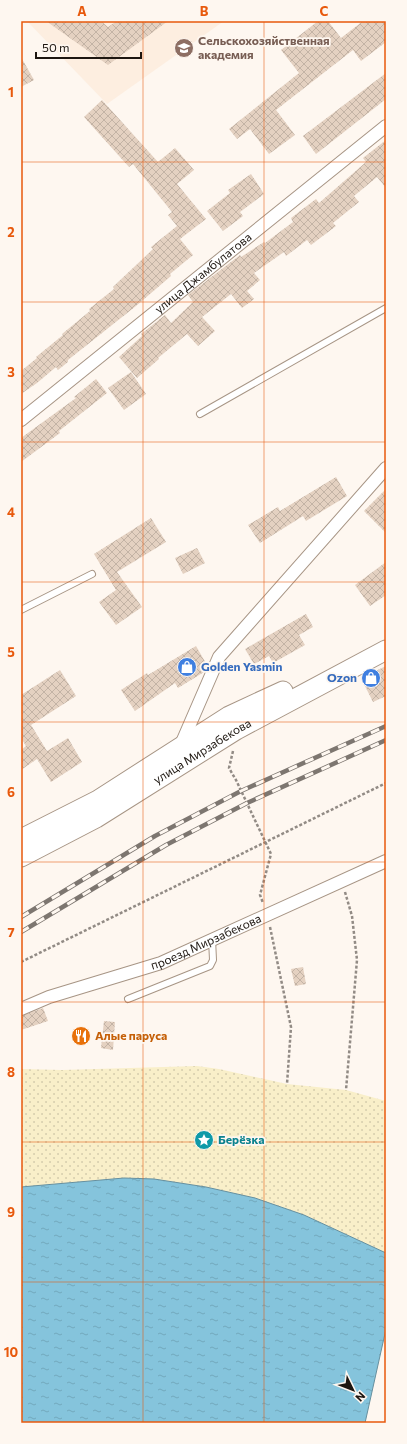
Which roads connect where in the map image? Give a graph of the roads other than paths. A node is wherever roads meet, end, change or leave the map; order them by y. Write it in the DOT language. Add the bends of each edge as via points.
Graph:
graph roads {
  1 [pos="386,126"];
  2 [pos="386,308"];
  3 [pos="200,414"];
  4 [pos="21,420"];
  5 [pos="386,468"];
  6 [pos="92,574"];
  7 [pos="21,610"];
  8 [pos="386,644"];
  9 [pos="386,650"];
  10 [pos="182,756"];
  11 [pos="21,839"];
  12 [pos="21,857"];
  13 [pos="386,861"];
  14 [pos="212,940"];
  15 [pos="128,999"];
  16 [pos="21,1009"];
  1 -- 4 [label="street, улица Джамбулатова"];
  2 -- 3 [label="lane"];
  5 -- 10 [label="street" via="219,656"];
  6 -- 7 [label="lane"];
  8 -- 10 [label="main road, улица Мирзабекова" via="229,716"];
  9 -- 10 [label="main road, улица Мирзабекова"];
  10 -- 11 [label="main road, улица Мирзабекова"];
  10 -- 12 [label="main road, улица Мирзабекова" via="96,818"];
  13 -- 14 [label="street, проезд Мирзабекова"];
  14 -- 15 [label="lane" via="214,960 210,966"];
  14 -- 16 [label="street, проезд Мирзабекова" via="161,963 49,997"];
}
